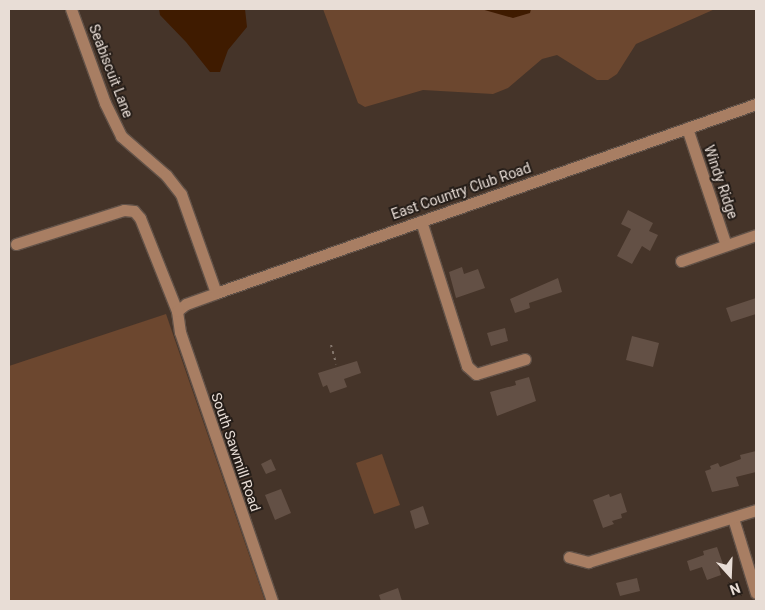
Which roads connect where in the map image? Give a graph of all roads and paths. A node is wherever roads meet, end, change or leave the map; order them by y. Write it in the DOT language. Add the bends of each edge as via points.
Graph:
graph roads {
  1 [pos="72,9"];
  2 [pos="756,104"];
  3 [pos="687,128"];
  4 [pos="421,221"];
  5 [pos="756,235"];
  6 [pos="16,244"];
  7 [pos="726,245"];
  8 [pos="681,261"];
  9 [pos="216,293"];
  10 [pos="177,311"];
  11 [pos="330,345"];
  12 [pos="525,359"];
  13 [pos="336,364"];
  14 [pos="756,510"];
  15 [pos="734,518"];
  16 [pos="569,557"];
  17 [pos="756,593"];
  18 [pos="272,601"];
  1 -- 9 [label="street, Seabiscuit Lane" via="105,103 121,136 166,175 181,194"];
  2 -- 3 [label="street, East Country Club Road"];
  3 -- 4 [label="street, East Country Club Road"];
  3 -- 7 [label="street, Windy Ridge"];
  4 -- 9 [label="street, East Country Club Road"];
  4 -- 12 [label="street" via="468,366 476,374"];
  5 -- 7 [label="street"];
  6 -- 10 [label="street, South Sawmill Road" via="124,210 134,211 146,231"];
  7 -- 8 [label="street"];
  9 -- 10 [label="street, East Country Club Road" via="186,304"];
  10 -- 18 [label="street, South Sawmill Road" via="180,332"];
  11 -- 13 [label="path"];
  14 -- 15 [label="street"];
  15 -- 16 [label="street" via="588,562"];
  15 -- 17 [label="street"];
}
